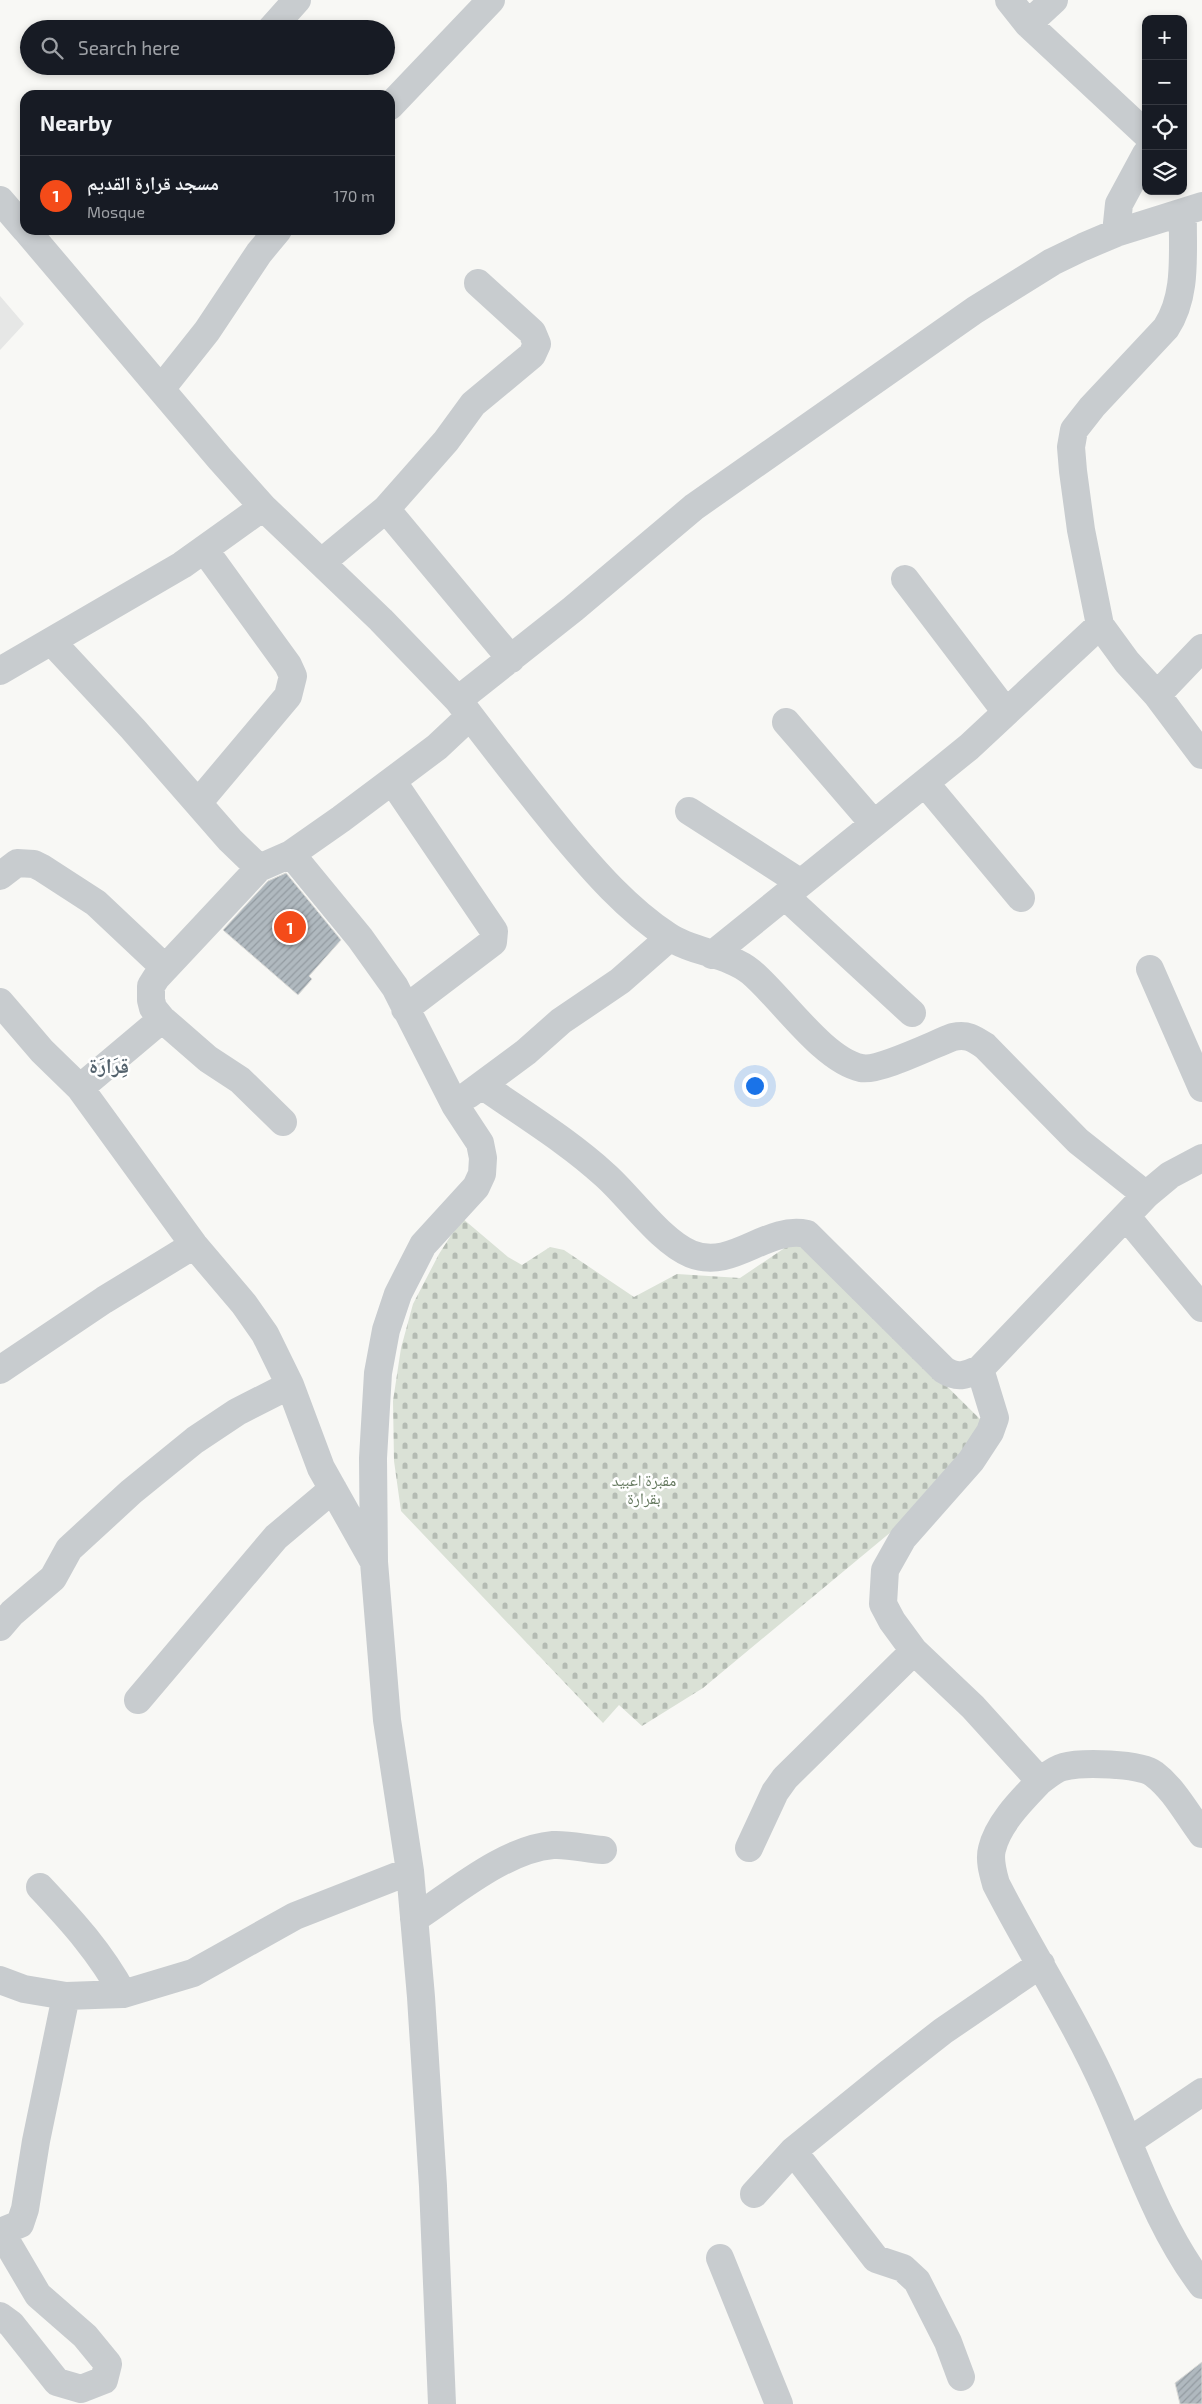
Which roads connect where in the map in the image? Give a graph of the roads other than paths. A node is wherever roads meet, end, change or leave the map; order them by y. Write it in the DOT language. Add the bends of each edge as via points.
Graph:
graph roads {
  1 [pos="297,0"];
  2 [pos="491,0"];
  3 [pos="1008,0"];
  4 [pos="1054,0"];
  5 [pos="279,20"];
  6 [pos="1028,24"];
  7 [pos="395,101"];
  8 [pos="1142,130"];
  9 [pos="1142,161"];
  10 [pos="0,200"];
  11 [pos="1192,210"];
  12 [pos="20,222"];
  13 [pos="1116,233"];
  14 [pos="31,235"];
  15 [pos="274,235"];
  16 [pos="478,283"];
  17 [pos="161,389"];
  18 [pos="263,507"];
  19 [pos="386,509"];
  20 [pos="204,550"];
  21 [pos="322,562"];
  22 [pos="905,579"];
  23 [pos="1100,624"];
  24 [pos="52,642"];
  25 [pos="1202,648"];
  26 [pos="510,658"];
  27 [pos="0,671"];
  28 [pos="1157,695"];
  29 [pos="464,708"];
  30 [pos="1006,712"];
  31 [pos="786,722"];
  32 [pos="1202,755"];
  33 [pos="393,782"];
  34 [pos="925,783"];
  35 [pos="198,803"];
  36 [pos="689,811"];
  37 [pos="874,824"];
  38 [pos="291,854"];
  39 [pos="258,868"];
  40 [pos="0,876"];
  41 [pos="793,889"];
  42 [pos="1021,898"];
  43 [pos="670,938"];
  44 [pos="712,955"];
  45 [pos="165,968"];
  46 [pos="1150,969"];
  47 [pos="0,1002"];
  48 [pos="405,1009"];
  49 [pos="912,1013"];
  50 [pos="162,1019"];
  51 [pos="482,1085"];
  52 [pos="80,1088"];
  53 [pos="1202,1088"];
  54 [pos="455,1105"];
  55 [pos="283,1122"];
  56 [pos="1202,1158"];
  57 [pos="1146,1195"];
  58 [pos="1126,1216"];
  59 [pos="194,1245"];
  60 [pos="1202,1308"];
  61 [pos="980,1369"];
  62 [pos="0,1370"];
  63 [pos="290,1385"];
  64 [pos="333,1489"];
  65 [pos="374,1562"];
  66 [pos="0,1627"];
  67 [pos="914,1651"];
  68 [pos="138,1700"];
  69 [pos="1040,1781"];
  70 [pos="1202,1834"];
  71 [pos="749,1848"];
  72 [pos="603,1850"];
  73 [pos="410,1871"];
  74 [pos="40,1887"];
  75 [pos="414,1919"];
  76 [pos="1040,1964"];
  77 [pos="0,1980"];
  78 [pos="124,1994"];
  79 [pos="66,1996"];
  80 [pos="1202,2092"];
  81 [pos="1128,2142"];
  82 [pos="793,2151"];
  83 [pos="754,2194"];
  84 [pos="0,2232"];
  85 [pos="720,2258"];
  86 [pos="1202,2285"];
  87 [pos="0,2316"];
  88 [pos="961,2377"];
  89 [pos="442,2404"];
  90 [pos="779,2404"];
  1 -- 5 [label="street"];
  2 -- 7 [label="street"];
  3 -- 6 [label="street"];
  4 -- 6 [label="street"];
  6 -- 8 [label="street"];
  9 -- 13 [label="street" via="1119,204"];
  10 -- 12 [label="street"];
  11 -- 13 [label="street"];
  11 -- 23 [label="street" via="1175,315 1074,430 1071,447 1078,510"];
  13 -- 26 [label="street" via="1052,262 1015,284 855,393 694,507"];
  14 -- 17 [label="street"];
  15 -- 17 [label="street" via="207,331"];
  16 -- 19 [label="street" via="532,332 537,338 536,350 473,404 433,457"];
  17 -- 18 [label="street"];
  18 -- 20 [label="street"];
  18 -- 21 [label="street"];
  19 -- 21 [label="street"];
  19 -- 26 [label="street"];
  20 -- 24 [label="street"];
  20 -- 35 [label="street" via="288,664 293,676 283,703"];
  21 -- 29 [label="street"];
  22 -- 30 [label="street"];
  23 -- 28 [label="street"];
  23 -- 30 [label="street"];
  24 -- 27 [label="street"];
  24 -- 35 [label="street"];
  25 -- 28 [label="street"];
  26 -- 29 [label="street"];
  28 -- 32 [label="street"];
  29 -- 33 [label="street" via="437,748"];
  29 -- 43 [label="street" via="510,770 598,874 634,910"];
  30 -- 34 [label="street"];
  31 -- 37 [label="street"];
  33 -- 38 [label="street"];
  33 -- 48 [label="street" via="494,931 493,942"];
  34 -- 37 [label="street"];
  34 -- 42 [label="street"];
  35 -- 39 [label="street"];
  36 -- 41 [label="street"];
  37 -- 41 [label="street"];
  38 -- 39 [label="street"];
  38 -- 48 [label="street" via="360,938 395,987"];
  39 -- 45 [label="street"];
  40 -- 45 [label="street" via="17,863 42,868 96,903"];
  41 -- 44 [label="street"];
  41 -- 49 [label="street"];
  43 -- 44 [label="street"];
  43 -- 51 [label="street" via="620,981 561,1021"];
  44 -- 57 [label="street" via="744,966 830,1051 861,1068 878,1067 953,1037 972,1036 1078,1141"];
  45 -- 50 [label="street" via="150,992 153,1008"];
  46 -- 53 [label="street"];
  47 -- 52 [label="street" via="42,1051"];
  48 -- 54 [label="street"];
  50 -- 52 [label="street"];
  50 -- 55 [label="street" via="208,1059 240,1080"];
  51 -- 54 [label="street"];
  51 -- 61 [label="street" via="606,1175 672,1242 692,1254 712,1257 733,1254 778,1234 794,1231 808,1234 944,1370 961,1377"];
  52 -- 59 [label="street"];
  54 -- 65 [label="street" via="480,1143 482,1174 476,1187 422,1245 398,1294 386,1330 375,1416"];
  56 -- 57 [label="street" via="1170,1175"];
  57 -- 58 [label="street"];
  58 -- 60 [label="street"];
  58 -- 61 [label="street"];
  59 -- 62 [label="street" via="104,1300"];
  59 -- 63 [label="street" via="266,1334"];
  61 -- 67 [label="street" via="995,1418 990,1432 971,1461 903,1538 885,1570 883,1604"];
  63 -- 64 [label="street" via="321,1468"];
  63 -- 66 [label="street" via="237,1412 195,1440 131,1492 69,1549 53,1578 12,1612"];
  64 -- 65 [label="street"];
  64 -- 68 [label="street" via="276,1537"];
  65 -- 73 [label="street" via="387,1720"];
  67 -- 69 [label="street" via="972,1707"];
  67 -- 71 [label="street" via="785,1778"];
  69 -- 70 [label="street" via="1061,1767 1073,1765 1144,1768 1170,1791"];
  69 -- 76 [label="street" via="997,1835 992,1850 996,1884"];
  72 -- 75 [label="street" via="555,1844 533,1848 506,1860"];
  73 -- 75 [label="street"];
  73 -- 78 [label="street" via="295,1916 193,1973"];
  74 -- 78 [label="street" via="86,1936 108,1965"];
  75 -- 89 [label="street" via="433,2186"];
  76 -- 81 [label="street" via="1107,2091"];
  76 -- 82 [label="street" via="943,2030"];
  77 -- 79 [label="street" via="24,1989"];
  78 -- 79 [label="street"];
  79 -- 84 [label="street" via="25,2209 20,2224"];
  80 -- 81 [label="street"];
  81 -- 86 [label="street" via="1174,2243"];
  82 -- 83 [label="street"];
  82 -- 88 [label="street" via="876,2259 903,2268 917,2281 948,2342"];
  84 -- 87 [label="street" via="38,2295 85,2336 108,2364 104,2380 81,2389 56,2382 11,2324"];
  85 -- 90 [label="street"];
}
